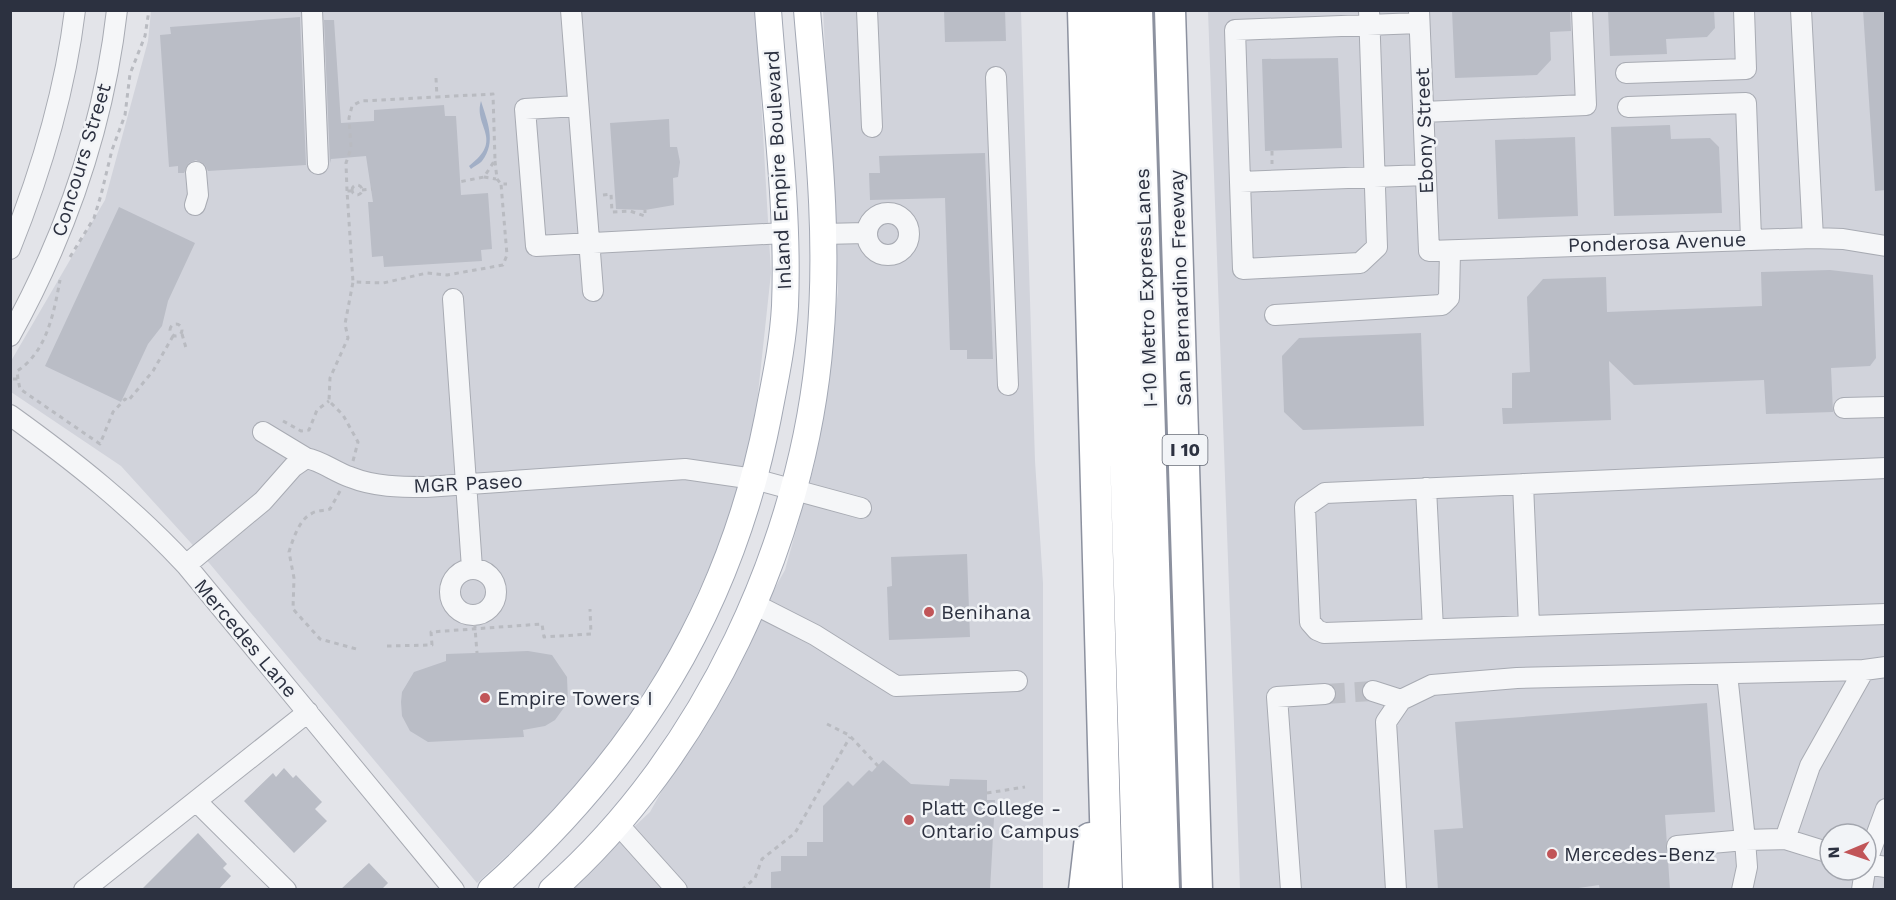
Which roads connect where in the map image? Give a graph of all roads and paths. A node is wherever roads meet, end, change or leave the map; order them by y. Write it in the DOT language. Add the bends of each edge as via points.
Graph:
graph roads {
  1 [pos="75,10"];
  2 [pos="117,10"];
  3 [pos="312,10"];
  4 [pos="571,10"];
  5 [pos="768,10"];
  6 [pos="807,10"];
  7 [pos="867,10"];
  8 [pos="1083,10"];
  9 [pos="1112,10"];
  10 [pos="1137,10"];
  11 [pos="1170,10"];
  12 [pos="1582,10"];
  13 [pos="1744,10"];
  14 [pos="1801,10"];
  15 [pos="1419,17"];
  16 [pos="1369,18"];
  17 [pos="1234,20"];
  18 [pos="1626,73"];
  19 [pos="436,78"];
  20 [pos="996,78"];
  21 [pos="437,97"];
  22 [pos="578,106"];
  23 [pos="1628,107"];
  24 [pos="1423,112"];
  25 [pos="872,127"];
  26 [pos="1272,151"];
  27 [pos="495,160"];
  28 [pos="318,164"];
  29 [pos="1272,170"];
  30 [pos="196,172"];
  31 [pos="1426,175"];
  32 [pos="484,177"];
  33 [pos="1374,177"];
  34 [pos="497,179"];
  35 [pos="459,182"];
  36 [pos="1240,182"];
  37 [pos="501,184"];
  38 [pos="507,184"];
  39 [pos="372,189"];
  40 [pos="362,190"];
  41 [pos="350,191"];
  42 [pos="596,195"];
  43 [pos="195,204"];
  44 [pos="645,210"];
  45 [pos="784,233"];
  46 [pos="866,233"];
  47 [pos="823,234"];
  48 [pos="1813,238"];
  49 [pos="1751,239"];
  50 [pos="589,242"];
  51 [pos="1886,246"];
  52 [pos="10,249"];
  53 [pos="1429,251"];
  54 [pos="1450,251"];
  55 [pos="353,282"];
  56 [pos="593,291"];
  57 [pos="453,299"];
  58 [pos="1275,315"];
  59 [pos="182,333"];
  60 [pos="10,336"];
  61 [pos="173,336"];
  62 [pos="186,348"];
  63 [pos="13,379"];
  64 [pos="1008,385"];
  65 [pos="329,401"];
  66 [pos="1886,407"];
  67 [pos="1844,408"];
  68 [pos="10,415"];
  69 [pos="284,421"];
  70 [pos="263,432"];
  71 [pos="306,458"];
  72 [pos="351,465"];
  73 [pos="1886,468"];
  74 [pos="754,479"];
  75 [pos="466,484"];
  76 [pos="1523,484"];
  77 [pos="342,487"];
  78 [pos="1426,488"];
  79 [pos="794,490"];
  80 [pos="861,508"];
  81 [pos="186,565"];
  82 [pos="472,568"];
  83 [pos="754,604"];
  84 [pos="590,609"];
  85 [pos="1886,614"];
  86 [pos="474,622"];
  87 [pos="1529,626"];
  88 [pos="1433,629"];
  89 [pos="387,646"];
  90 [pos="360,650"];
  91 [pos="477,653"];
  92 [pos="1886,667"];
  93 [pos="1864,670"];
  94 [pos="1727,674"];
  95 [pos="1017,681"];
  96 [pos="1373,691"];
  97 [pos="1325,694"];
  98 [pos="1401,699"];
  99 [pos="308,712"];
  100 [pos="1133,721"];
  101 [pos="827,724"];
  102 [pos="850,737"];
  103 [pos="1102,752"];
  104 [pos="878,766"];
  105 [pos="1194,784"];
  106 [pos="1025,787"];
  107 [pos="987,793"];
  108 [pos="197,802"];
  109 [pos="1886,809"];
  110 [pos="616,822"];
  111 [pos="1878,831"];
  112 [pos="1785,839"];
  113 [pos="1745,840"];
  114 [pos="1677,846"];
  115 [pos="1818,849"];
  116 [pos="84,890"];
  117 [pos="286,890"];
  118 [pos="454,890"];
  119 [pos="491,890"];
  120 [pos="552,890"];
  121 [pos="677,890"];
  122 [pos="742,890"];
  123 [pos="1084,890"];
  124 [pos="1107,890"];
  125 [pos="1119,890"];
  126 [pos="1138,890"];
  127 [pos="1164,890"];
  128 [pos="1197,890"];
  129 [pos="1213,890"];
  130 [pos="1291,890"];
  131 [pos="1396,890"];
  132 [pos="1742,890"];
  1 -- 52 [label="street, Concours Street" via="58,108"];
  2 -- 60 [label="street, Concours Street" via="97,120 68,213 28,305"];
  3 -- 28 [label="street"];
  4 -- 22 [label="street"];
  5 -- 45 [label="main road, Inland Empire Boulevard"];
  6 -- 47 [label="main road, Inland Empire Boulevard"];
  7 -- 25 [label="street"];
  8 -- 103 [label="highway"];
  9 -- 100 [label="highway, I-10 Metro ExpressLanes"];
  10 -- 127 [label="highway, I-10 Metro ExpressLanes"];
  11 -- 105 [label="highway, San Bernardino Freeway / I 10"];
  12 -- 24 [label="street" via="1586,105"];
  13 -- 18 [label="street" via="1746,69"];
  14 -- 48 [label="street"];
  15 -- 16 [label="street"];
  15 -- 24 [label="street, Ebony Street"];
  16 -- 17 [label="street"];
  16 -- 33 [label="street"];
  17 -- 36 [label="street"];
  19 -- 21 [label="path"];
  20 -- 64 [label="street"];
  21 -- 27 [label="path" via="492,94"];
  21 -- 41 [label="path" via="361,100 352,106 351,148 346,163"];
  22 -- 50 [label="street"];
  22 -- 50 [label="street" via="525,109 535,235 536,246"];
  23 -- 49 [label="street" via="1746,103"];
  24 -- 31 [label="street, Ebony Street"];
  26 -- 29 [label="path"];
  27 -- 32 [label="path"];
  27 -- 34 [label="path"];
  30 -- 43 [label="street"];
  31 -- 33 [label="street"];
  31 -- 53 [label="street, Ebony Street"];
  32 -- 34 [label="path"];
  32 -- 35 [label="path"];
  33 -- 36 [label="street"];
  33 -- 36 [label="street" via="1377,247 1360,263 1243,269"];
  34 -- 37 [label="path"];
  37 -- 38 [label="path"];
  37 -- 55 [label="path" via="507,255 503,265 447,275 427,273 383,283"];
  39 -- 40 [label="path"];
  40 -- 41 [label="path" via="358,195"];
  40 -- 41 [label="path" via="356,185"];
  41 -- 55 [label="path"];
  42 -- 44 [label="path" via="611,194 612,212 630,211 645,216"];
  45 -- 50 [label="street"];
  45 -- 74 [label="main road, Inland Empire Boulevard" via="779,361"];
  46 -- 47 [label="street"];
  47 -- 79 [label="main road, Inland Empire Boulevard" via="815,393"];
  48 -- 49 [label="street, Ponderosa Avenue"];
  48 -- 51 [label="street, Ponderosa Avenue"];
  49 -- 54 [label="street, Ponderosa Avenue"];
  50 -- 56 [label="street"];
  53 -- 54 [label="street, Ponderosa Avenue"];
  54 -- 58 [label="street" via="1449,298 1442,305"];
  55 -- 65 [label="path" via="345,324 348,338 330,378"];
  57 -- 75 [label="street"];
  59 -- 61 [label="path"];
  59 -- 61 [label="path" via="180,326 174,324 170,331"];
  59 -- 62 [label="path"];
  61 -- 63 [label="path" via="153,371 128,401 125,399 113,412 100,444 20,389 18,379"];
  65 -- 69 [label="path" via="317,410 309,430 301,431"];
  65 -- 72 [label="path" via="344,415 358,441"];
  66 -- 67 [label="street"];
  68 -- 81 [label="street, Mercedes Lane" via="86,470"];
  70 -- 71 [label="street, MGR Paseo"];
  71 -- 75 [label="street, MGR Paseo" via="346,476 388,487"];
  71 -- 81 [label="street" via="263,501"];
  73 -- 76 [label="street"];
  74 -- 75 [label="street, MGR Paseo" via="685,469"];
  74 -- 79 [label="street, MGR Paseo"];
  74 -- 119 [label="main road, Inland Empire Boulevard" via="727,562 696,634 667,684 634,735 584,798 543,843"];
  75 -- 82 [label="street"];
  76 -- 78 [label="street"];
  76 -- 87 [label="street"];
  77 -- 90 [label="path" via="330,509 312,512 299,523 289,552 294,578 292,602 298,615 320,639"];
  78 -- 88 [label="street"];
  78 -- 88 [label="street" via="1325,493 1305,507 1310,622 1324,633"];
  79 -- 80 [label="street, MGR Paseo"];
  79 -- 83 [label="main road, Inland Empire Boulevard"];
  81 -- 99 [label="street, Mercedes Lane"];
  82 -- 86 [label="street" via="457,574 450,597"];
  82 -- 86 [label="street" via="492,577 497,591 488,610"];
  83 -- 95 [label="street" via="815,635 896,686"];
  83 -- 110 [label="main road, Inland Empire Boulevard" via="703,703 647,786"];
  84 -- 86 [label="path" via="591,634 544,637 542,624"];
  85 -- 87 [label="street"];
  86 -- 89 [label="path" via="431,632 432,645"];
  86 -- 91 [label="path"];
  87 -- 88 [label="street"];
  92 -- 93 [label="street"];
  93 -- 94 [label="street"];
  93 -- 112 [label="street" via="1810,766"];
  94 -- 98 [label="street" via="1517,678 1432,685"];
  94 -- 113 [label="street"];
  96 -- 98 [label="street"];
  97 -- 130 [label="street" via="1277,697"];
  98 -- 131 [label="street" via="1386,722"];
  99 -- 108 [label="street"];
  99 -- 118 [label="street, Mercedes Lane"];
  100 -- 125 [label="highway"];
  100 -- 126 [label="highway, I-10 Metro ExpressLanes"];
  101 -- 102 [label="path"];
  102 -- 104 [label="path"];
  102 -- 122 [label="path" via="795,833 762,859 755,878"];
  103 -- 123 [label="highway"];
  103 -- 124 [label="highway"];
  105 -- 128 [label="highway, San Bernardino Freeway / I 10"];
  105 -- 129 [label="highway"];
  106 -- 107 [label="path"];
  108 -- 116 [label="street"];
  108 -- 117 [label="street"];
  109 -- 111 [label="street"];
  110 -- 120 [label="main road, Inland Empire Boulevard"];
  110 -- 121 [label="street"];
  112 -- 113 [label="street"];
  112 -- 115 [label="street"];
  113 -- 114 [label="street"];
  113 -- 132 [label="street" via="1748,867"];
}
